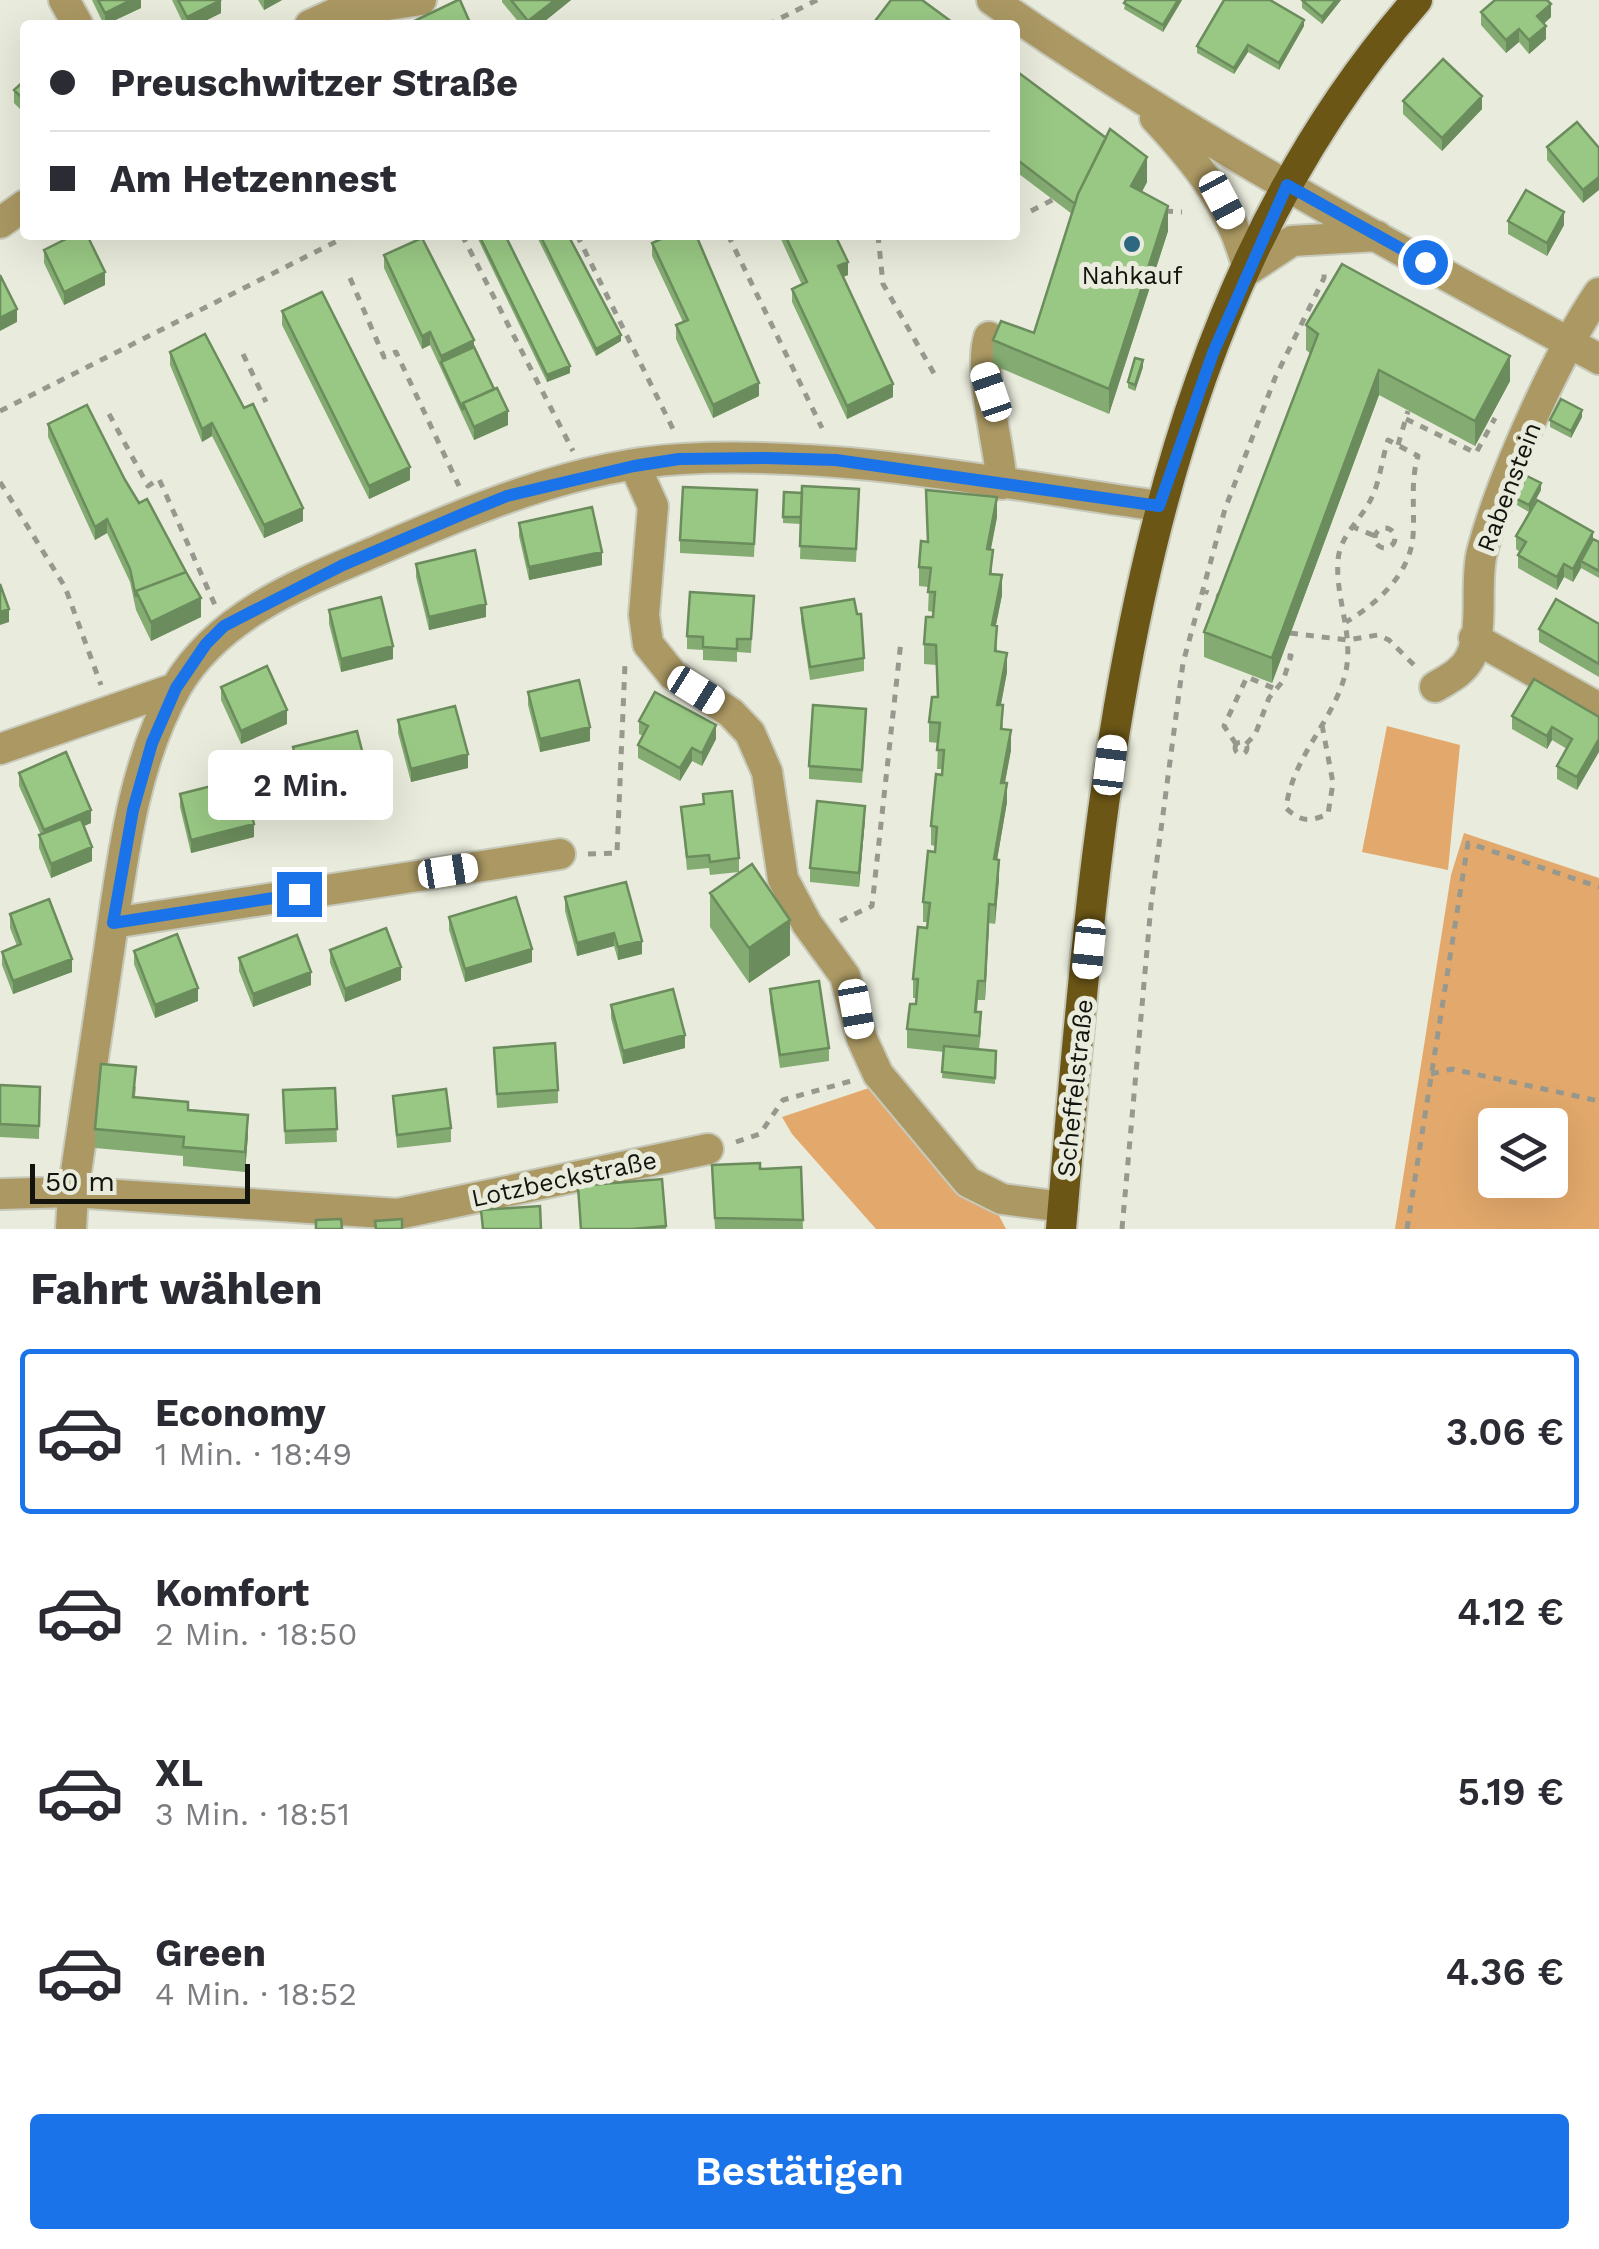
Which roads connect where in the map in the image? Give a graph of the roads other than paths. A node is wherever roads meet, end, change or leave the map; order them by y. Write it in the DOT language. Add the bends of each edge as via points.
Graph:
graph roads {
  1 [pos="422,0"];
  2 [pos="992,0"];
  3 [pos="1417,0"];
  4 [pos="327,13"];
  5 [pos="1129,91"];
  6 [pos="1287,185"];
  7 [pos="1377,236"];
  8 [pos="1248,270"];
  9 [pos="1599,293"];
  10 [pos="989,336"];
  11 [pos="1570,343"];
  12 [pos="1599,359"];
  13 [pos="634,466"];
  14 [pos="1002,484"];
  15 [pos="1159,506"];
  16 [pos="1474,638"];
  17 [pos="1434,687"];
  18 [pos="176,688"];
  19 [pos="1599,708"];
  20 [pos="0,749"];
  21 [pos="560,854"];
  22 [pos="113,923"];
  23 [pos="708,1148"];
  24 [pos="73,1192"];
  25 [pos="0,1194"];
  26 [pos="1062,1218"];
  27 [pos="72,1229"];
  1 -- 4 [label="street"];
  2 -- 5 [label="street"];
  3 -- 6 [label="main road, Scheffelstraße" via="1354,77"];
  5 -- 6 [label="street"];
  5 -- 8 [label="street" via="1206,175 1239,233"];
  6 -- 7 [label="street"];
  6 -- 8 [label="main road, Scheffelstraße"];
  7 -- 8 [label="street" via="1292,241"];
  7 -- 11 [label="street"];
  8 -- 15 [label="main road, Scheffelstraße"];
  9 -- 11 [label="street, Rabenstein"];
  10 -- 14 [label="street" via="983,368"];
  11 -- 12 [label="street"];
  11 -- 16 [label="street, Rabenstein" via="1492,518 1478,574"];
  13 -- 14 [label="street" via="679,459 836,460"];
  13 -- 18 [label="street" via="470,511 343,565 224,626"];
  13 -- 26 [label="street" via="653,506 644,615 648,644 673,675 750,733 767,772 783,879 852,992 878,1074 968,1182"];
  14 -- 15 [label="street"];
  15 -- 26 [label="main road, Scheffelstraße" via="1114,732"];
  16 -- 17 [label="street, Rabenstein" via="1460,671"];
  16 -- 19 [label="street"];
  18 -- 20 [label="street"];
  18 -- 22 [label="street" via="133,810"];
  21 -- 22 [label="street"];
  22 -- 24 [label="street"];
  23 -- 24 [label="street, Lotzbeckstraße" via="398,1214"];
  24 -- 25 [label="street, Lotzbeckstraße"];
  24 -- 27 [label="street"];
}
